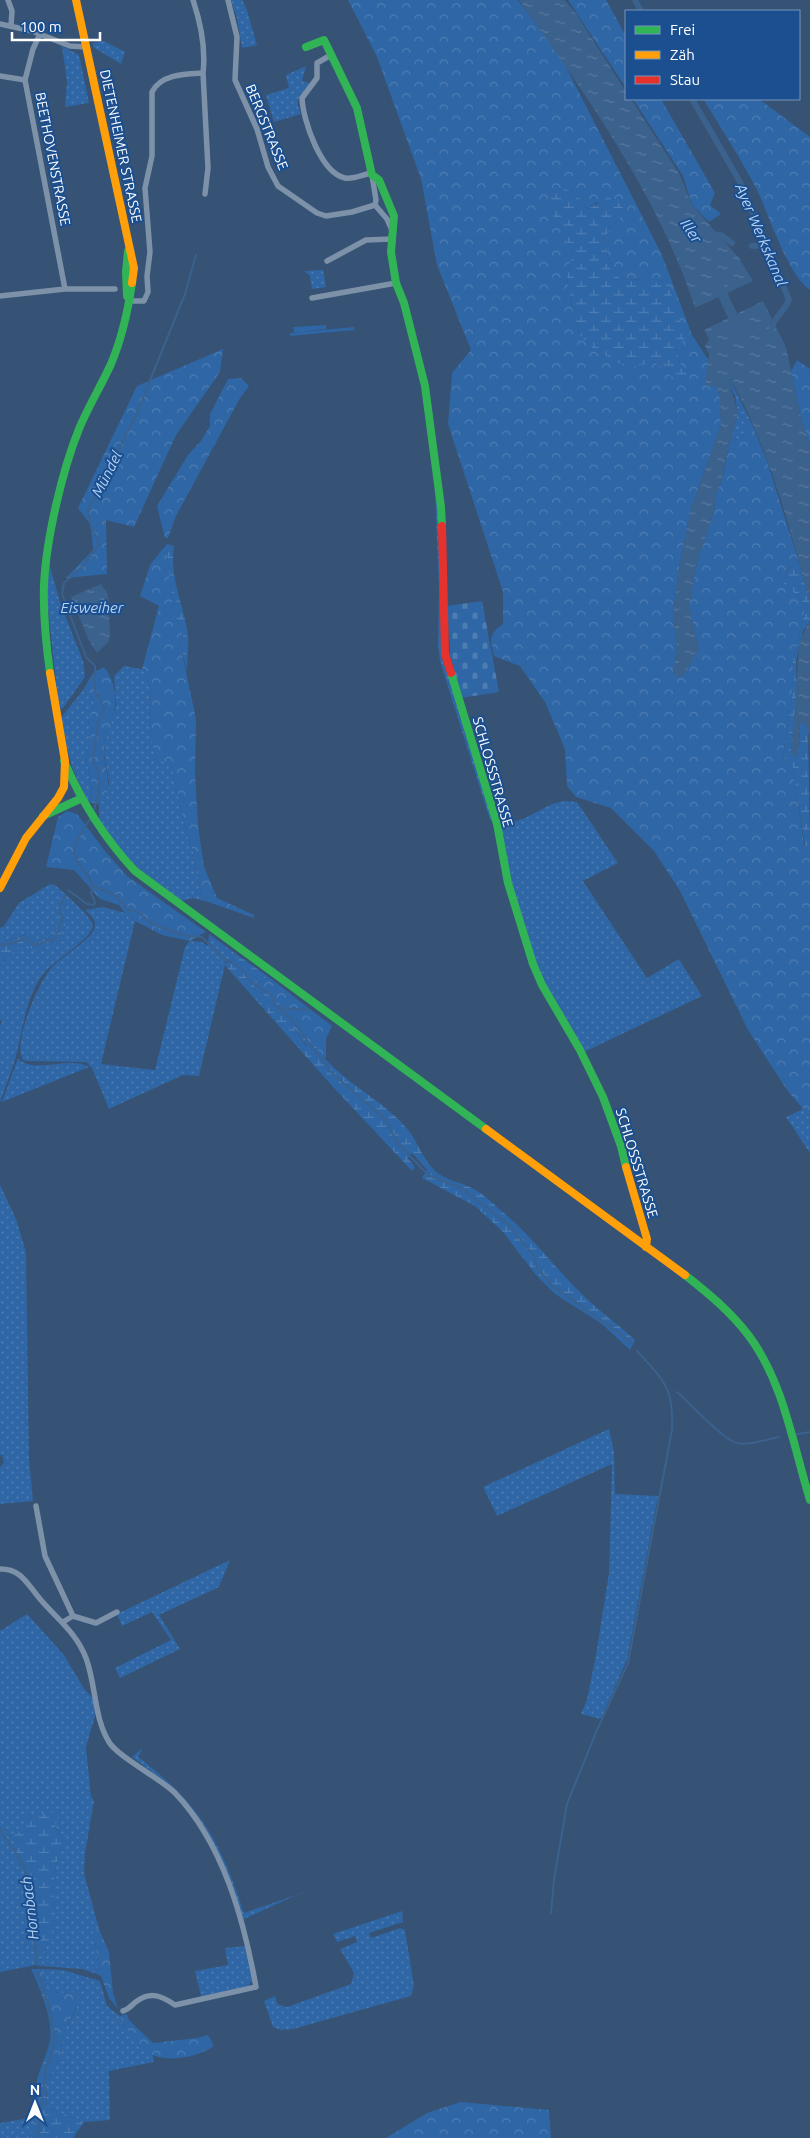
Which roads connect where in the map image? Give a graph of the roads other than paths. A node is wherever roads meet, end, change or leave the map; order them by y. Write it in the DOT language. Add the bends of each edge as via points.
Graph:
graph roads {
  1 [pos="8,0"];
  2 [pos="76,0"];
  3 [pos="194,0"];
  4 [pos="228,0"];
  5 [pos="0,24"];
  6 [pos="11,26"];
  7 [pos="40,34"];
  8 [pos="87,47"];
  9 [pos="306,47"];
  10 [pos="331,55"];
  11 [pos="203,73"];
  12 [pos="0,76"];
  13 [pos="25,80"];
  14 [pos="372,174"];
  15 [pos="205,194"];
  16 [pos="375,206"];
  17 [pos="393,236"];
  18 [pos="327,261"];
  19 [pos="396,283"];
  20 [pos="65,289"];
  21 [pos="115,289"];
  22 [pos="0,296"];
  23 [pos="312,298"];
  24 [pos="128,301"];
  25 [pos="64,761"];
  26 [pos="59,798"];
  27 [pos="80,799"];
  28 [pos="41,817"];
  29 [pos="0,888"];
  30 [pos="646,1247"];
  31 [pos="810,1500"];
  32 [pos="36,1506"];
  33 [pos="0,1569"];
  34 [pos="117,1612"];
  35 [pos="73,1616"];
  36 [pos="63,1622"];
  37 [pos="123,2011"];
  1 -- 6 [label="street" via="12,11"];
  2 -- 8 [label="main road, DIETENHEIMER STRASSE"];
  3 -- 11 [label="street" via="205,60"];
  4 -- 16 [label="street, BERGSTRASSE" via="237,37 235,80 278,186 326,216"];
  5 -- 6 [label="street"];
  6 -- 7 [label="street"];
  7 -- 8 [label="street" via="70,46"];
  7 -- 13 [label="street, BEETHOVENSTRASSE"];
  8 -- 24 [label="main road, DIETENHEIMER STRASSE" via="134,268"];
  9 -- 10 [label="main road, SCHLOSSSTRASSE" via="324,40"];
  10 -- 14 [label="main road, SCHLOSSSTRASSE" via="357,108"];
  10 -- 14 [label="street" via="317,63 318,78 302,98 307,124 330,170 348,179"];
  11 -- 15 [label="street" via="208,168"];
  11 -- 24 [label="street" via="165,78 155,85 152,92 152,156 145,188 150,236 148,292 144,301"];
  12 -- 13 [label="street"];
  13 -- 20 [label="street, BEETHOVENSTRASSE"];
  14 -- 16 [label="street"];
  14 -- 17 [label="main road, SCHLOSSSTRASSE" via="379,180 390,203 394,216"];
  16 -- 17 [label="street" via="387,219"];
  17 -- 18 [label="street" via="366,240"];
  17 -- 19 [label="main road, SCHLOSSSTRASSE" via="391,252"];
  19 -- 23 [label="street"];
  19 -- 30 [label="main road, SCHLOSSSTRASSE" via="425,386 434,452 441,507 445,654 497,824 508,883 533,964 603,1096 622,1146 647,1239"];
  20 -- 21 [label="street"];
  20 -- 22 [label="street"];
  24 -- 25 [label="main road, DIETENHEIMER STRASSE" via="111,362 74,443 45,562 44,612"];
  25 -- 26 [label="main road" via="66,776"];
  25 -- 27 [label="main road"];
  26 -- 27 [label="main road"];
  26 -- 28 [label="main road"];
  27 -- 28 [label="main road"];
  27 -- 30 [label="main road" via="120,855 135,870"];
  28 -- 29 [label="main road" via="29,832"];
  30 -- 31 [label="main road" via="708,1293 749,1336 773,1378"];
  32 -- 35 [label="street" via="45,1556"];
  33 -- 36 [label="street" via="20,1574 39,1599"];
  34 -- 35 [label="street" via="96,1623"];
  35 -- 36 [label="street"];
  36 -- 37 [label="street" via="86,1658 102,1725 110,1744 174,1792 207,1836 241,1925 256,1987 175,2005 160,1995 150,1995"];
}
